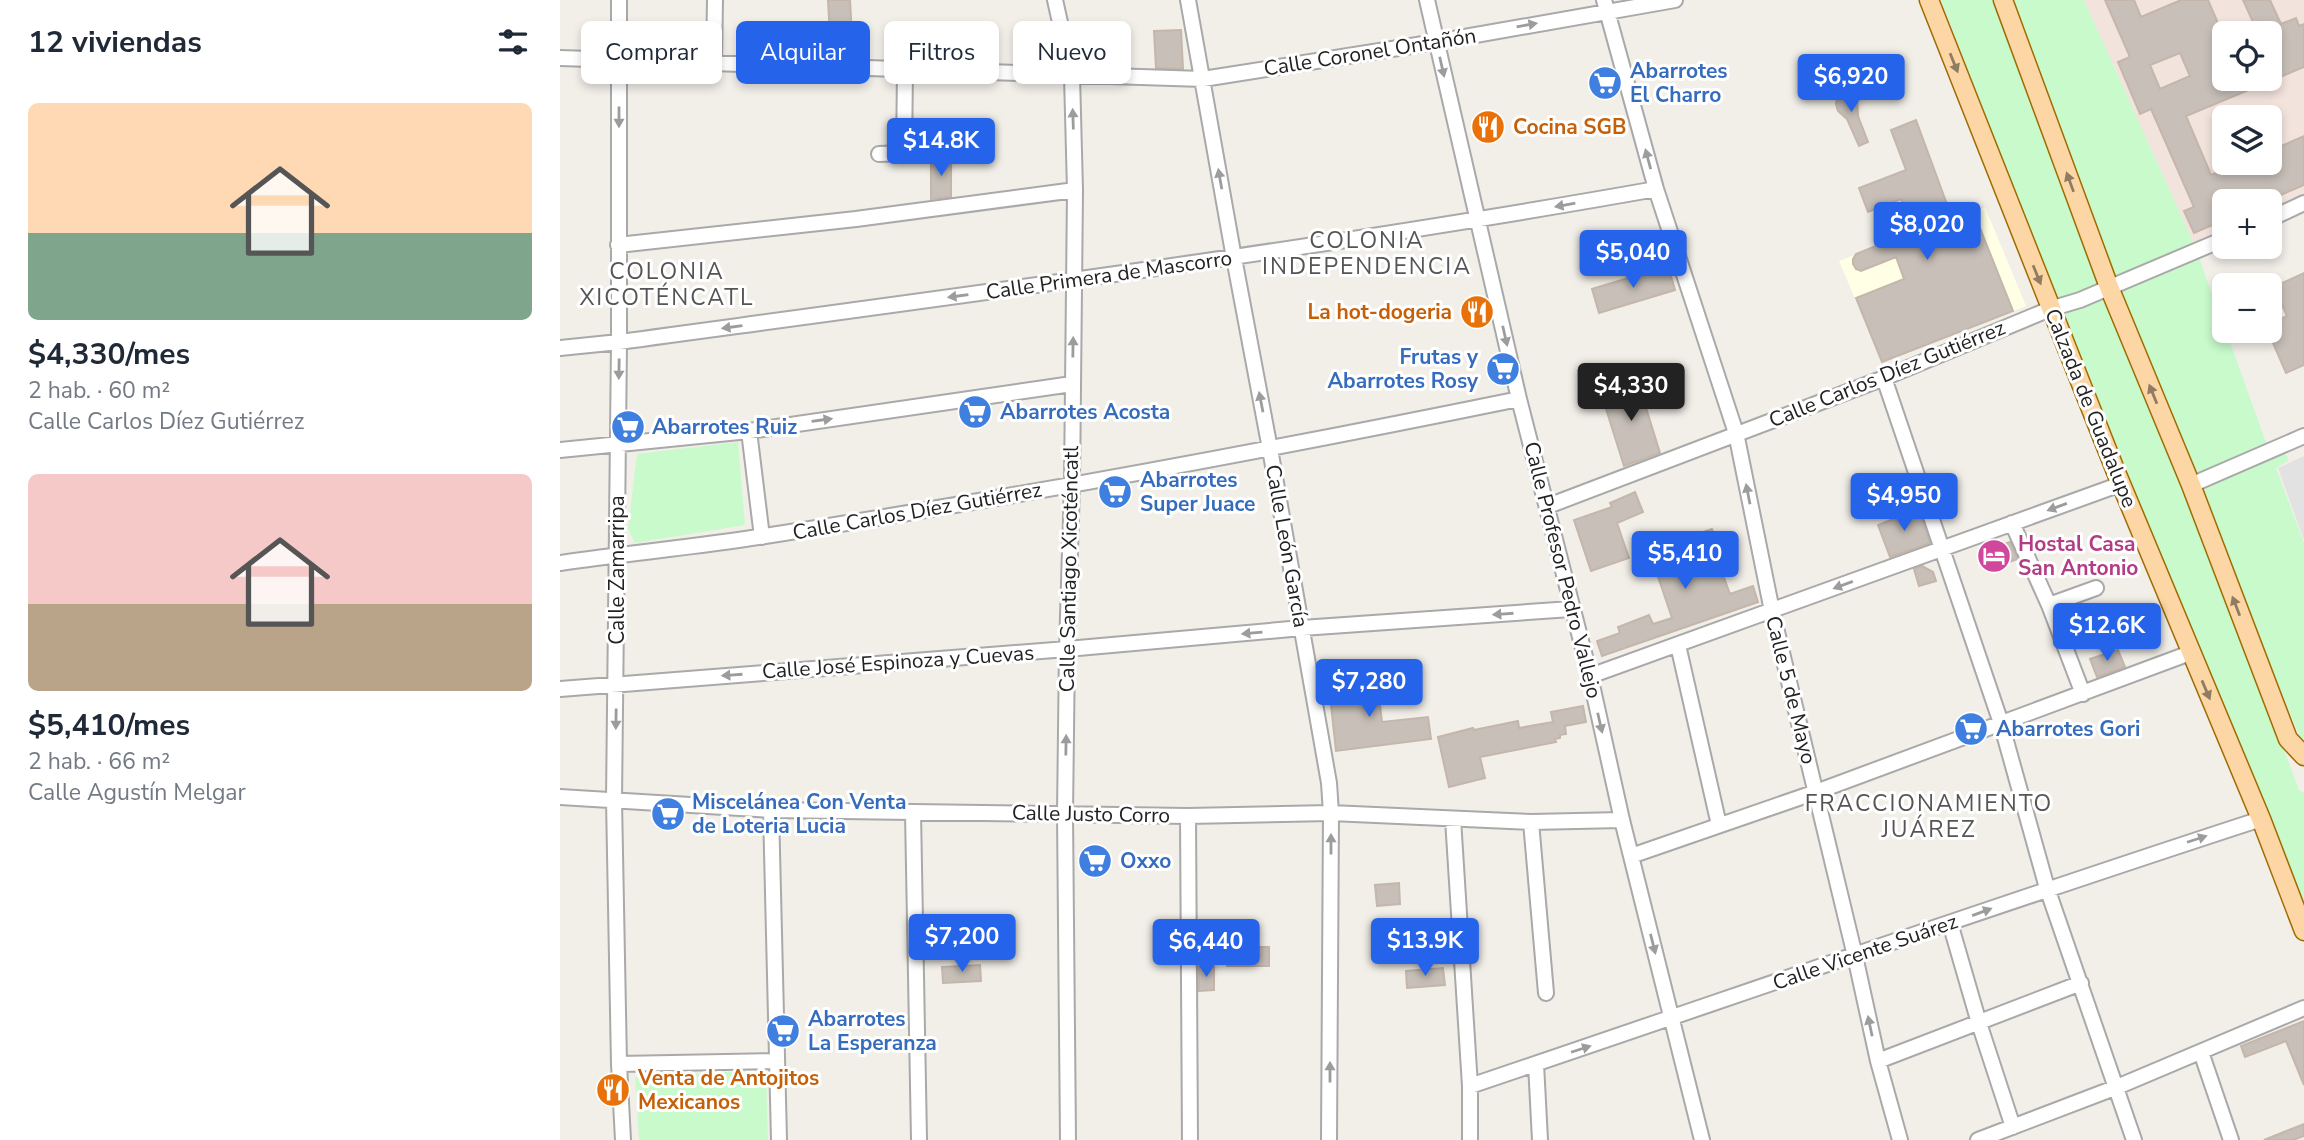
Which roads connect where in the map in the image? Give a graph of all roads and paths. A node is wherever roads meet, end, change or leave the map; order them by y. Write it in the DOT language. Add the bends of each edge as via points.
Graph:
graph roads {
  1 [pos="620,0"];
  2 [pos="715,0"];
  3 [pos="1055,0"];
  4 [pos="1188,0"];
  5 [pos="1427,0"];
  6 [pos="1675,0"];
  7 [pos="1929,0"];
  8 [pos="2003,0"];
  9 [pos="1606,5"];
  10 [pos="620,21"];
  11 [pos="715,21"];
  12 [pos="1060,21"];
  13 [pos="1436,42"];
  14 [pos="560,58"];
  15 [pos="581,58"];
  16 [pos="722,63"];
  17 [pos="884,69"];
  18 [pos="1131,77"];
  19 [pos="1203,79"];
  20 [pos="620,84"];
  21 [pos="905,84"];
  22 [pos="1072,84"];
  23 [pos="879,154"];
  24 [pos="1656,189"];
  25 [pos="1075,190"];
  26 [pos="2304,204"];
  27 [pos="2282,214"];
  28 [pos="1478,220"];
  29 [pos="2212,244"];
  30 [pos="618,245"];
  31 [pos="1234,258"];
  32 [pos="1074,280"];
  33 [pos="2109,287"];
  34 [pos="2050,309"];
  35 [pos="619,342"];
  36 [pos="560,348"];
  37 [pos="1884,377"];
  38 [pos="1072,384"];
  39 [pos="1519,399"];
  40 [pos="749,431"];
  41 [pos="1736,433"];
  42 [pos="2304,436"];
  43 [pos="618,444"];
  44 [pos="1270,449"];
  45 [pos="560,450"];
  46 [pos="2121,484"];
  47 [pos="1072,485"];
  48 [pos="2191,485"];
  49 [pos="1548,506"];
  50 [pos="2011,523"];
  51 [pos="762,537"];
  52 [pos="1941,550"];
  53 [pos="616,555"];
  54 [pos="560,563"];
  55 [pos="2096,588"];
  56 [pos="2049,605"];
  57 [pos="1571,608"];
  58 [pos="1772,611"];
  59 [pos="1301,628"];
  60 [pos="1678,645"];
  61 [pos="1067,649"];
  62 [pos="2190,653"];
  63 [pos="1590,676"];
  64 [pos="617,684"];
  65 [pos="560,689"];
  66 [pos="2083,694"];
  67 [pos="2001,723"];
  68 [pos="2304,756"];
  69 [pos="1816,792"];
  70 [pos="560,796"];
  71 [pos="614,800"];
  72 [pos="771,810"];
  73 [pos="913,812"];
  74 [pos="1331,813"];
  75 [pos="1065,814"];
  76 [pos="1188,816"];
  77 [pos="1453,819"];
  78 [pos="2261,819"];
  79 [pos="1622,820"];
  80 [pos="1531,822"];
  81 [pos="1719,825"];
  82 [pos="1631,856"];
  83 [pos="2047,888"];
  84 [pos="1951,923"];
  85 [pos="2304,931"];
  86 [pos="1855,956"];
  87 [pos="2081,983"];
  88 [pos="1546,993"];
  89 [pos="2304,1008"];
  90 [pos="1671,1018"];
  91 [pos="1979,1023"];
  92 [pos="2201,1052"];
  93 [pos="776,1061"];
  94 [pos="1878,1061"];
  95 [pos="619,1064"];
  96 [pos="1536,1064"];
  97 [pos="1470,1086"];
  98 [pos="2117,1087"];
  99 [pos="2013,1127"];
  100 [pos="622,1140"];
  101 [pos="779,1140"];
  102 [pos="919,1140"];
  103 [pos="1068,1140"];
  104 [pos="1190,1140"];
  105 [pos="1329,1140"];
  106 [pos="1470,1140"];
  107 [pos="1540,1140"];
  108 [pos="1702,1140"];
  109 [pos="1899,1140"];
  110 [pos="1978,1140"];
  111 [pos="2134,1140"];
  112 [pos="2231,1140"];
  1 -- 10 [label="street, Calle Zamarripa"];
  2 -- 11 [label="street"];
  3 -- 12 [label="street, Calle Santiago Xicoténcatl"];
  4 -- 19 [label="street, Calle León García"];
  5 -- 13 [label="street, Calle Profesor Pedro Vallejo"];
  6 -- 9 [label="street, Calle Coronel Ontañón"];
  7 -- 34 [label="main road, Calzada de Guadalupe, one-way"];
  33 -- 8 [label="main road, one-way"];
  13 -- 9 [label="street, Calle Coronel Ontañón, one-way"];
  24 -- 9 [label="street, Calle 5 de Mayo, one-way"];
  13 -- 19 [label="street, Calle Coronel Ontañón"];
  13 -- 28 [label="street, Calle Profesor Pedro Vallejo, one-way"];
  14 -- 15 [label="street, Calle Coronel Ontañón"];
  16 -- 17 [label="street, Calle Coronel Ontañón"];
  18 -- 19 [label="street, Calle Coronel Ontañón"];
  31 -- 19 [label="street, Calle León García, one-way"];
  20 -- 30 [label="street, Calle Zamarripa, one-way"];
  21 -- 23 [label="street" via="904,153"];
  25 -- 22 [label="street, Calle Santiago Xicoténcatl, one-way"];
  24 -- 28 [label="street, Calle Primera de Mascorro, one-way"];
  24 -- 41 [label="street, Calle 5 de Mayo"];
  25 -- 30 [label="street"];
  25 -- 32 [label="street, Calle Santiago Xicoténcatl"];
  26 -- 27 [label="street"];
  28 -- 31 [label="street, Calle Primera de Mascorro"];
  28 -- 39 [label="street, Calle Profesor Pedro Vallejo, one-way"];
  29 -- 33 [label="street, Calle Carlos Díez Gutiérrez"];
  30 -- 35 [label="street, Calle Zamarripa"];
  31 -- 32 [label="street, Calle Primera de Mascorro"];
  44 -- 31 [label="street, Calle León García, one-way"];
  32 -- 35 [label="street, Calle Primera de Mascorro, one-way"];
  38 -- 32 [label="street, Calle Santiago Xicoténcatl, one-way"];
  33 -- 34 [label="street, Calle Carlos Díez Gutiérrez"];
  48 -- 33 [label="main road, one-way"];
  34 -- 37 [label="street, Calle Carlos Díez Gutiérrez"];
  34 -- 46 [label="main road, Calzada de Guadalupe"];
  35 -- 36 [label="street, Calle Primera de Mascorro"];
  35 -- 43 [label="street, Calle Zamarripa, one-way"];
  37 -- 41 [label="street, Calle Carlos Díez Gutiérrez"];
  37 -- 52 [label="street"];
  40 -- 38 [label="street, one-way"];
  38 -- 47 [label="street, Calle Santiago Xicoténcatl"];
  39 -- 44 [label="street, Calle Carlos Díez Gutiérrez"];
  39 -- 49 [label="street, Calle Profesor Pedro Vallejo"];
  40 -- 43 [label="street"];
  40 -- 51 [label="street"];
  41 -- 49 [label="street, Calle Carlos Díez Gutiérrez"];
  58 -- 41 [label="street, Calle 5 de Mayo, one-way"];
  42 -- 48 [label="street"];
  43 -- 45 [label="street"];
  43 -- 53 [label="street, Calle Zamarripa"];
  44 -- 47 [label="street, Calle Carlos Díez Gutiérrez"];
  44 -- 59 [label="street, Calle León García"];
  46 -- 50 [label="street, one-way"];
  46 -- 62 [label="main road, Calzada de Guadalupe"];
  47 -- 51 [label="street, Calle Carlos Díez Gutiérrez"];
  47 -- 61 [label="street, Calle Santiago Xicoténcatl"];
  68 -- 48 [label="main road, one-way" via="2288,739"];
  49 -- 57 [label="street, Calle Profesor Pedro Vallejo"];
  50 -- 52 [label="street"];
  50 -- 56 [label="street"];
  51 -- 53 [label="street, Calle Carlos Díez Gutiérrez"];
  52 -- 58 [label="street, one-way"];
  52 -- 67 [label="street"];
  53 -- 54 [label="street, Calle Carlos Díez Gutiérrez"];
  53 -- 64 [label="street, Calle Zamarripa"];
  55 -- 56 [label="street"];
  56 -- 66 [label="street"];
  57 -- 59 [label="street, Calle José Espinoza y Cuevas, one-way"];
  57 -- 63 [label="street, Calle Profesor Pedro Vallejo"];
  58 -- 60 [label="street"];
  58 -- 69 [label="street, Calle 5 de Mayo"];
  59 -- 61 [label="street, Calle José Espinoza y Cuevas, one-way"];
  59 -- 74 [label="street, Calle León García"];
  60 -- 63 [label="street"];
  60 -- 81 [label="street"];
  61 -- 64 [label="street, Calle José Espinoza y Cuevas, one-way"];
  75 -- 61 [label="street, Calle Santiago Xicoténcatl, one-way"];
  62 -- 66 [label="street"];
  62 -- 78 [label="main road, Calzada de Guadalupe, one-way"];
  63 -- 79 [label="street, Calle Profesor Pedro Vallejo, one-way"];
  64 -- 65 [label="street, Calle José Espinoza y Cuevas"];
  64 -- 71 [label="street, Calle Zamarripa, one-way"];
  66 -- 67 [label="street"];
  67 -- 69 [label="street"];
  67 -- 83 [label="street"];
  69 -- 81 [label="street"];
  69 -- 86 [label="street, Calle 5 de Mayo"];
  70 -- 71 [label="street, Calle Justo Corro"];
  71 -- 72 [label="street, Calle Justo Corro"];
  71 -- 95 [label="street, Calle Zamarripa"];
  72 -- 73 [label="street, Calle Justo Corro"];
  72 -- 93 [label="street"];
  73 -- 75 [label="street, Calle Justo Corro"];
  73 -- 102 [label="street"];
  74 -- 76 [label="street, Calle Justo Corro"];
  74 -- 77 [label="street, Calle Justo Corro"];
  105 -- 74 [label="street, Calle León García, one-way"];
  75 -- 76 [label="street, Calle Justo Corro"];
  75 -- 103 [label="street, Calle Santiago Xicoténcatl"];
  76 -- 104 [label="street"];
  77 -- 80 [label="street, Calle Justo Corro"];
  77 -- 97 [label="street"];
  83 -- 78 [label="street, Calle Vicente Suárez, one-way"];
  78 -- 85 [label="main road, Calzada de Guadalupe"];
  79 -- 80 [label="street, Calle Justo Corro"];
  79 -- 82 [label="street, Calle Profesor Pedro Vallejo"];
  80 -- 88 [label="street"];
  81 -- 82 [label="street"];
  82 -- 90 [label="street, Calle Profesor Pedro Vallejo, one-way"];
  84 -- 83 [label="street, Calle Vicente Suárez, one-way"];
  83 -- 87 [label="street"];
  84 -- 86 [label="street, Calle Vicente Suárez"];
  84 -- 91 [label="street"];
  86 -- 90 [label="street, Calle Vicente Suárez"];
  94 -- 86 [label="street, Calle 5 de Mayo, one-way"];
  87 -- 91 [label="street"];
  87 -- 98 [label="street"];
  89 -- 92 [label="street"];
  96 -- 90 [label="street, Calle Vicente Suárez, one-way"];
  90 -- 108 [label="street, Calle Profesor Pedro Vallejo"];
  91 -- 94 [label="street"];
  91 -- 99 [label="street"];
  92 -- 98 [label="street"];
  92 -- 112 [label="street"];
  93 -- 95 [label="street"];
  93 -- 101 [label="street"];
  94 -- 109 [label="street, Calle 5 de Mayo"];
  95 -- 100 [label="street, Calle Zamarripa"];
  96 -- 97 [label="street, Calle Vicente Suárez"];
  96 -- 107 [label="street"];
  97 -- 106 [label="street"];
  98 -- 99 [label="street"];
  98 -- 111 [label="street"];
  99 -- 110 [label="street"];
}
